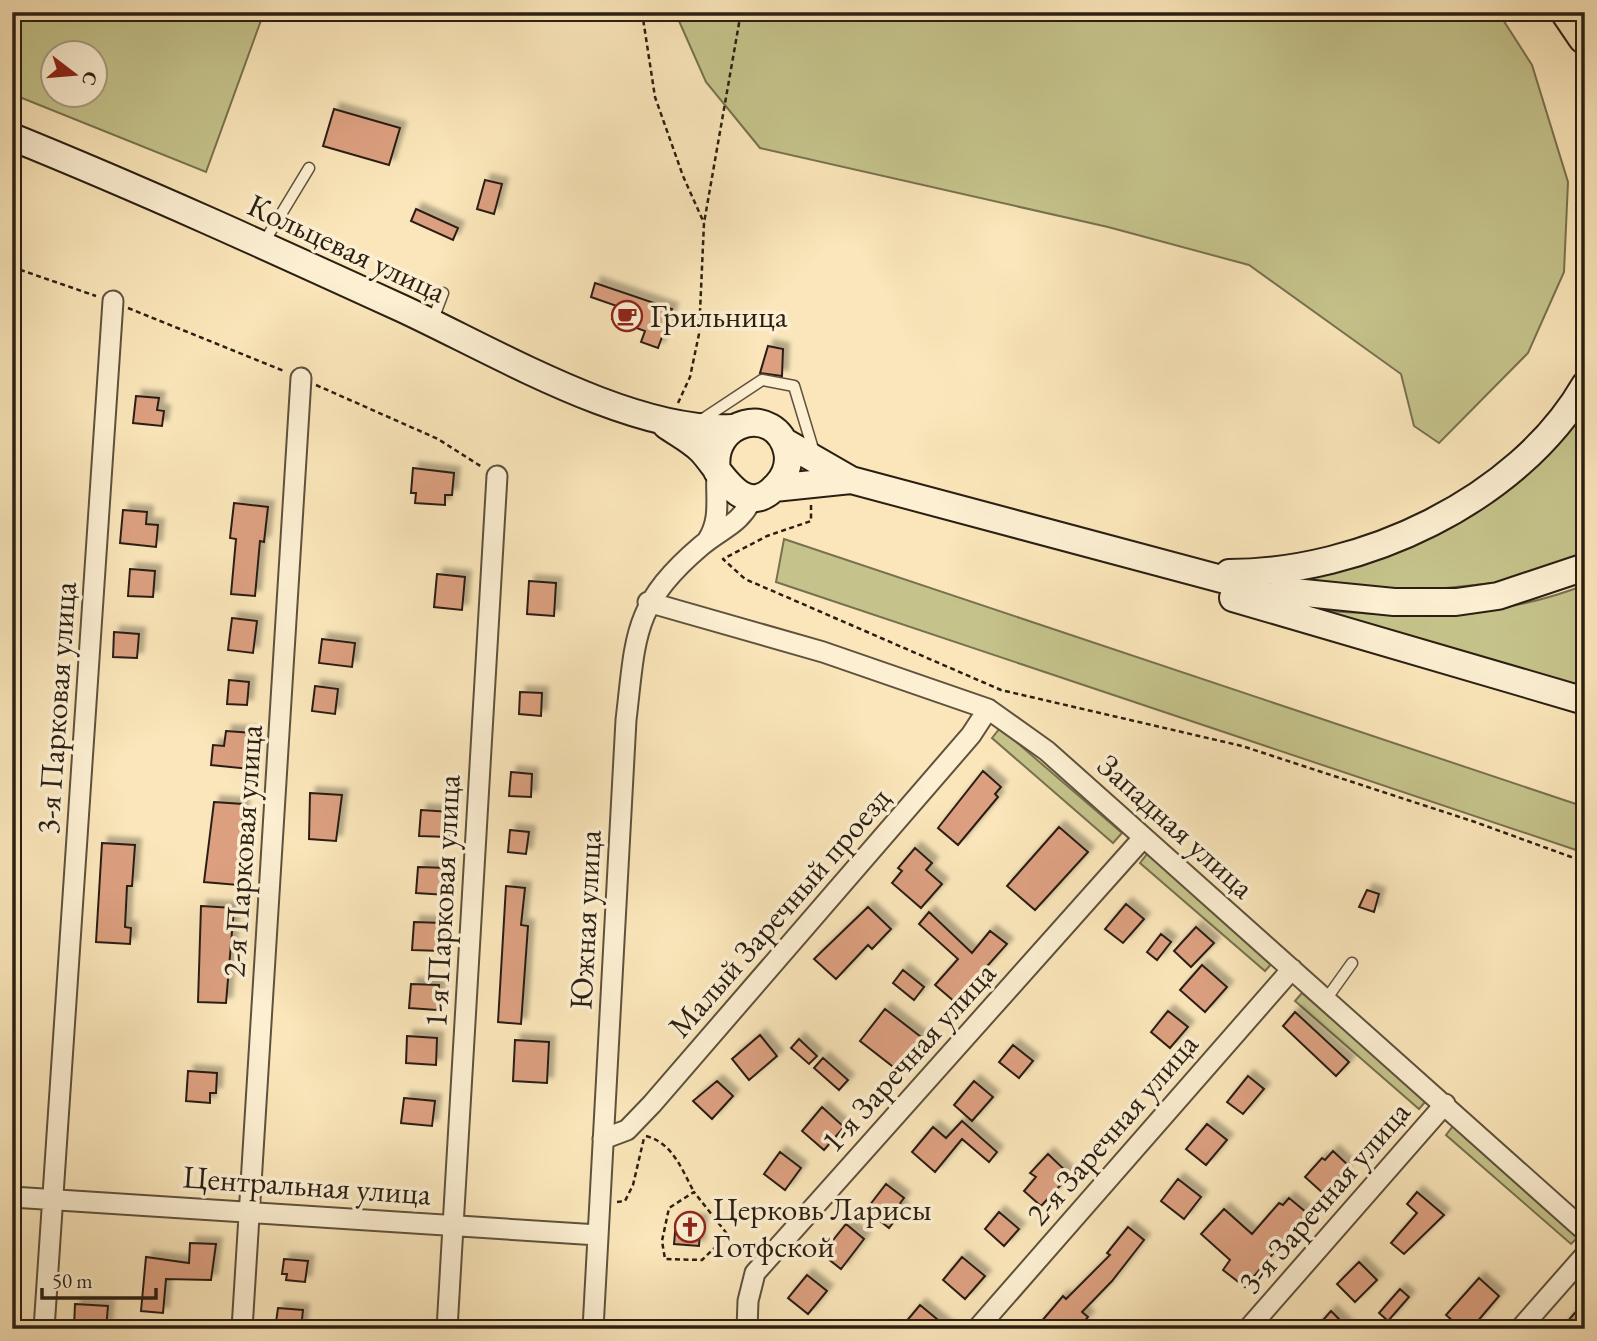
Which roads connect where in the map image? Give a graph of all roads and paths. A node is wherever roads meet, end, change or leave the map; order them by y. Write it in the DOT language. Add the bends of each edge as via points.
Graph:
graph roads {
  1 [pos="642,12"];
  2 [pos="741,12"];
  3 [pos="12,137"];
  4 [pos="309,168"];
  5 [pos="704,223"];
  6 [pos="263,245"];
  7 [pos="12,267"];
  8 [pos="443,293"];
  9 [pos="113,302"];
  10 [pos="432,323"];
  11 [pos="301,378"];
  12 [pos="1585,384"];
  13 [pos="654,417"];
  14 [pos="694,425"];
  15 [pos="732,428"];
  16 [pos="785,442"];
  17 [pos="717,471"];
  18 [pos="815,473"];
  19 [pos="497,476"];
  20 [pos="764,492"];
  21 [pos="706,541"];
  22 [pos="1585,567"];
  23 [pos="1189,573"];
  24 [pos="648,602"];
  25 [pos="1585,701"];
  26 [pos="988,709"];
  27 [pos="1143,838"];
  28 [pos="1585,862"];
  29 [pos="1352,963"];
  30 [pos="1292,969"];
  31 [pos="1327,999"];
  32 [pos="652,1104"];
  33 [pos="1445,1104"];
  34 [pos="645,1136"];
  35 [pos="603,1139"];
  36 [pos="694,1192"];
  37 [pos="12,1197"];
  38 [pos="52,1199"];
  39 [pos="599,1204"];
  40 [pos="249,1210"];
  41 [pos="453,1224"];
  42 [pos="1585,1231"];
  43 [pos="729,1234"];
  44 [pos="598,1235"];
  45 [pos="1585,1255"];
  46 [pos="755,1273"];
  47 [pos="44,1329"];
  48 [pos="242,1329"];
  49 [pos="447,1329"];
  50 [pos="593,1329"];
  51 [pos="747,1329"];
  52 [pos="977,1329"];
  53 [pos="1248,1329"];
  54 [pos="1520,1329"];
  1 -- 5 [label="path" via="655,97"];
  2 -- 5 [label="path"];
  3 -- 6 [label="street, Кольцевая улица"];
  4 -- 6 [label="lane"];
  5 -- 13 [label="path" via="699,334 690,377 678,403"];
  6 -- 10 [label="street, Кольцевая улица"];
  7 -- 9 [label="path"];
  8 -- 10 [label="lane"];
  9 -- 11 [label="path"];
  9 -- 38 [label="street, 3-я Парковая улица"];
  10 -- 13 [label="street, Кольцевая улица" via="582,393"];
  11 -- 19 [label="path" via="438,439"];
  11 -- 40 [label="street, 2-я Парковая улица"];
  12 -- 23 [label="street" via="1541,446 1500,480 1406,534 1323,563 1286,570"];
  13 -- 14 [label="street"];
  13 -- 17 [label="street" via="698,447"];
  14 -- 15 [label="street"];
  14 -- 18 [label="lane" via="762,380 794,386"];
  15 -- 16 [label="street" via="756,423"];
  15 -- 17 [label="street" via="718,447"];
  16 -- 18 [label="street"];
  16 -- 20 [label="street" via="785,476"];
  17 -- 20 [label="street" via="731,490"];
  17 -- 21 [label="street" via="717,515"];
  18 -- 20 [label="street"];
  18 -- 23 [label="street"];
  18 -- 28 [label="path" via="811,521 767,536 723,559 746,579 1001,690 1242,746 1475,821"];
  19 -- 41 [label="street, 1-я Парковая улица"];
  20 -- 21 [label="street, Южная улица" via="744,516"];
  21 -- 24 [label="street, Южная улица"];
  22 -- 23 [label="street" via="1498,596 1455,602 1309,596"];
  23 -- 25 [label="street" via="1237,600"];
  24 -- 26 [label="street, Западная улица" via="823,652"];
  24 -- 35 [label="street, Южная улица" via="637,629 626,720"];
  26 -- 27 [label="street, Западная улица" via="1047,751"];
  26 -- 32 [label="street, Малый Заречный проезд" via="971,735"];
  27 -- 30 [label="street, Западная улица"];
  27 -- 46 [label="street, 1-я Заречная улица"];
  29 -- 31 [label="lane"];
  30 -- 31 [label="street, Западная улица"];
  30 -- 52 [label="street, 2-я Заречная улица"];
  31 -- 33 [label="street, Западная улица"];
  32 -- 34 [label="path"];
  32 -- 35 [label="street, Малый Заречный проезд" via="627,1130"];
  33 -- 42 [label="street, Западная улица"];
  33 -- 53 [label="street, 3-я Заречная улица"];
  34 -- 36 [label="path" via="660,1140 675,1157"];
  34 -- 39 [label="path" via="625,1200"];
  35 -- 39 [label="street, Южная улица"];
  36 -- 43 [label="path"];
  36 -- 43 [label="path" via="669,1208 662,1241 665,1259 702,1260"];
  37 -- 38 [label="street, Центральная улица"];
  38 -- 40 [label="street, Центральная улица"];
  38 -- 47 [label="street, 3-я Парковая улица"];
  39 -- 44 [label="street, Южная улица"];
  40 -- 41 [label="street, Центральная улица"];
  40 -- 48 [label="street, 2-я Парковая улица"];
  41 -- 44 [label="street, Центральная улица"];
  41 -- 49 [label="street, 1-я Парковая улица"];
  43 -- 46 [label="path"];
  44 -- 50 [label="street, Южная улица"];
  45 -- 54 [label="street"];
  46 -- 51 [label="street, 1-я Заречная улица"];
}
